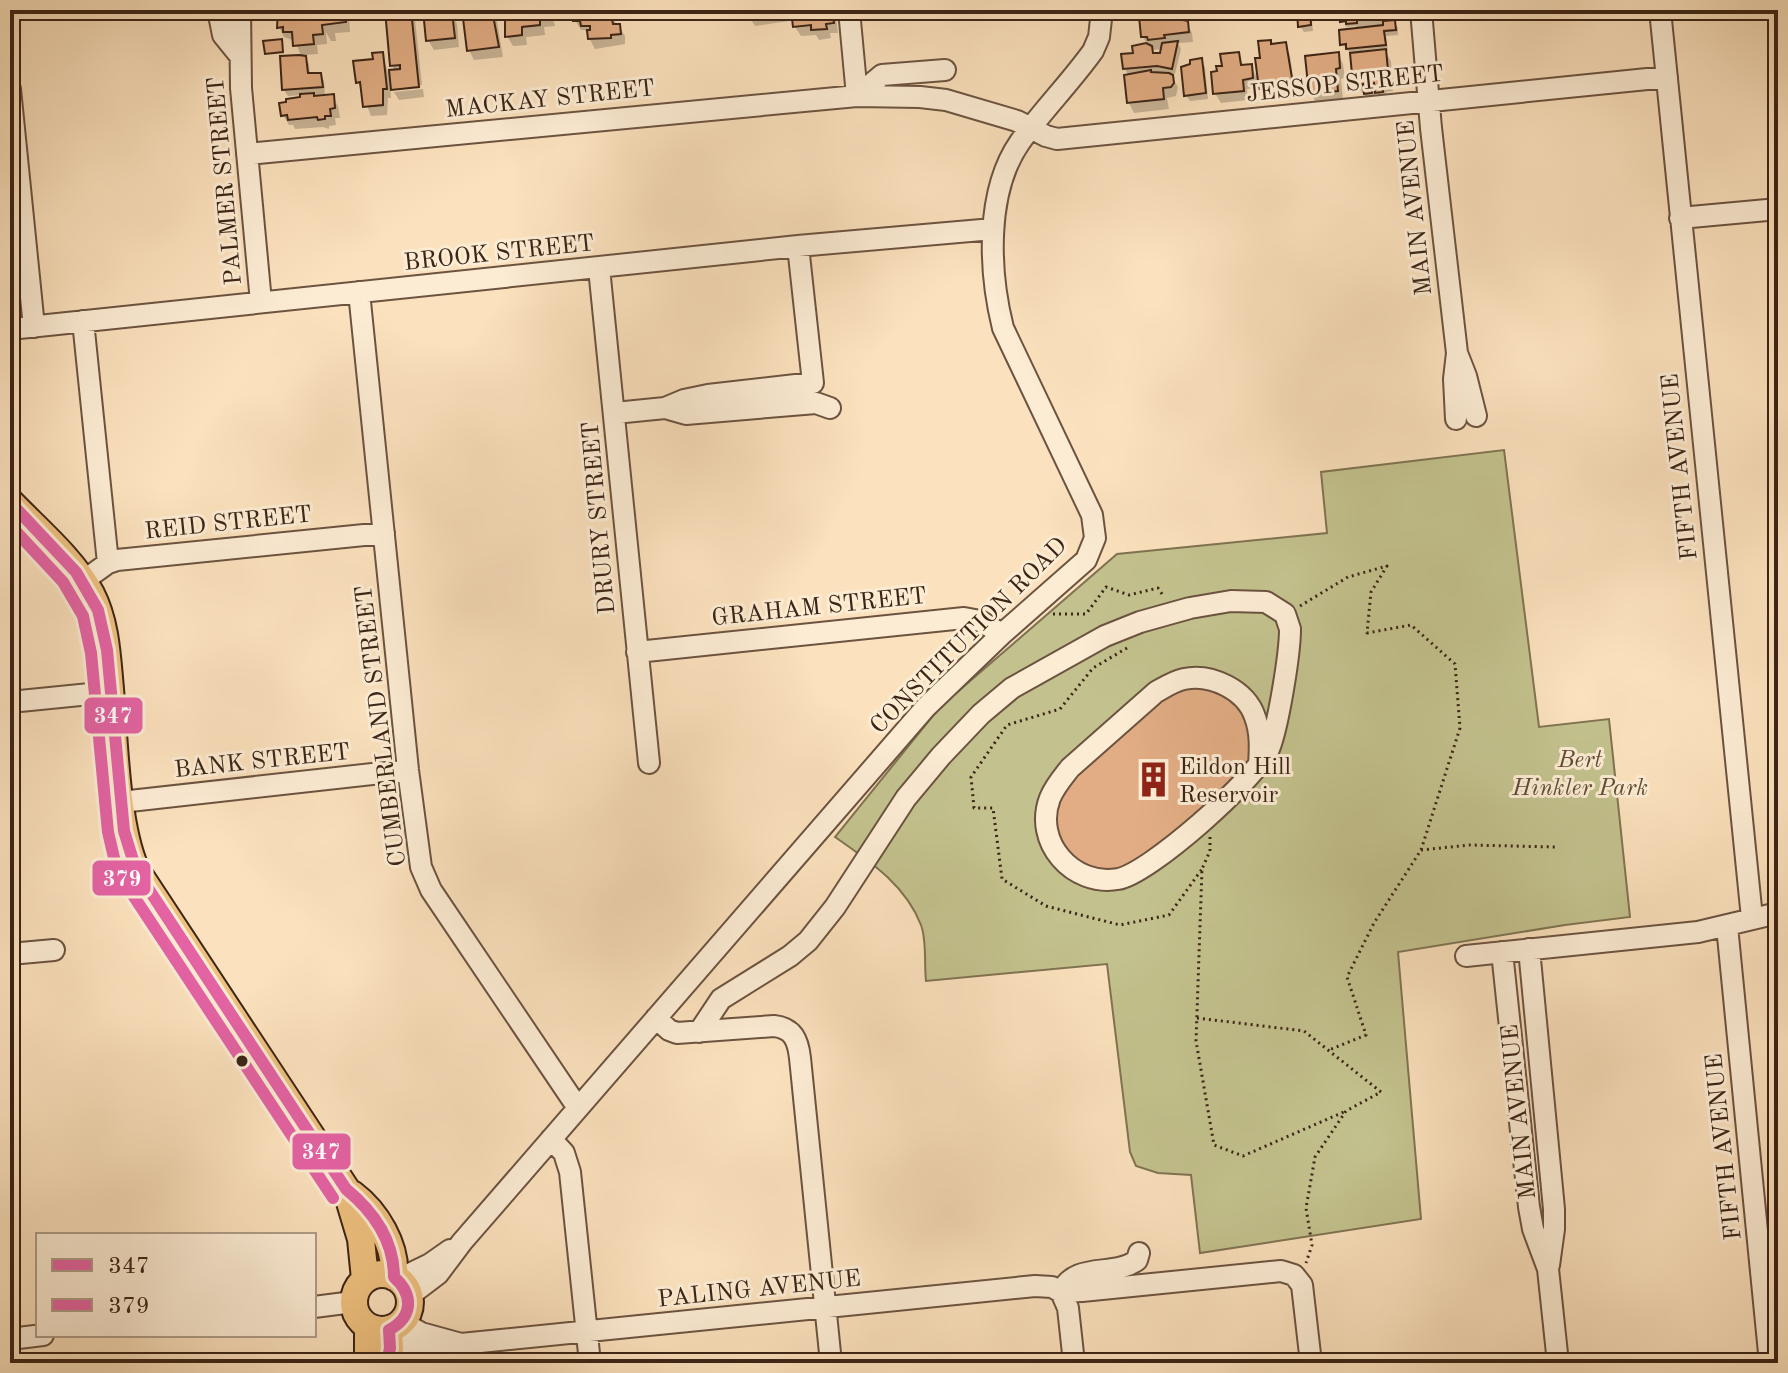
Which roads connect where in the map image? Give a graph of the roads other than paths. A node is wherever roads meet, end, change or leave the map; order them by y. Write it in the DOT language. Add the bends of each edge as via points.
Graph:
graph roads {
  1 [pos="218,10"];
  2 [pos="240,10"];
  3 [pos="849,10"];
  4 [pos="1102,10"];
  5 [pos="1421,10"];
  6 [pos="1660,10"];
  7 [pos="240,56"];
  8 [pos="945,70"];
  9 [pos="1667,77"];
  10 [pos="10,89"];
  11 [pos="857,96"];
  12 [pos="1429,101"];
  13 [pos="1031,128"];
  14 [pos="247,154"];
  15 [pos="1778,209"];
  16 [pos="1680,218"];
  17 [pos="993,229"];
  18 [pos="798,246"];
  19 [pos="599,268"];
  20 [pos="359,292"];
  21 [pos="261,302"];
  22 [pos="83,321"];
  23 [pos="34,327"];
  24 [pos="10,329"];
  25 [pos="615,413"];
  26 [pos="1466,418"];
  27 [pos="10,502"];
  28 [pos="384,533"];
  29 [pos="108,563"];
  30 [pos="83,581"];
  31 [pos="1002,634"];
  32 [pos="637,652"];
  33 [pos="110,692"];
  34 [pos="10,702"];
  35 [pos="1255,713"];
  36 [pos="1277,715"];
  37 [pos="649,763"];
  38 [pos="1259,766"];
  39 [pos="408,770"];
  40 [pos="121,802"];
  41 [pos="1778,913"];
  42 [pos="1752,918"];
  43 [pos="1727,926"];
  44 [pos="1529,949"];
  45 [pos="54,950"];
  46 [pos="1502,952"];
  47 [pos="10,954"];
  48 [pos="1466,956"];
  49 [pos="656,1018"];
  50 [pos="699,1032"];
  51 [pos="578,1108"];
  52 [pos="551,1139"];
  53 [pos="346,1189"];
  54 [pos="1139,1253"];
  55 [pos="1548,1269"];
  56 [pos="401,1284"];
  57 [pos="359,1291"];
  58 [pos="1061,1292"];
  59 [pos="316,1306"];
  60 [pos="825,1307"];
  61 [pos="388,1326"];
  62 [pos="586,1332"];
  63 [pos="36,1336"];
  64 [pos="10,1339"];
  65 [pos="368,1363"];
  66 [pos="387,1363"];
  67 [pos="590,1363"];
  68 [pos="831,1363"];
  69 [pos="1074,1363"];
  70 [pos="1311,1363"];
  71 [pos="1558,1363"];
  72 [pos="1770,1363"];
  1 -- 7 [label="street, PALMER STREET" via="223,35"];
  2 -- 7 [label="street, PALMER STREET"];
  3 -- 11 [label="street"];
  4 -- 13 [label="street, CONSTITUTION ROAD" via="1093,51"];
  5 -- 12 [label="street, MAIN AVENUE"];
  6 -- 9 [label="street, FIFTH AVENUE"];
  7 -- 14 [label="street, PALMER STREET"];
  8 -- 11 [label="street, MACKAY STREET" via="882,75"];
  9 -- 12 [label="street, JESSOP STREET"];
  9 -- 16 [label="street, FIFTH AVENUE"];
  10 -- 23 [label="street"];
  11 -- 13 [label="street, MACKAY STREET" via="946,100"];
  11 -- 14 [label="street, MACKAY STREET"];
  12 -- 13 [label="street, JESSOP STREET" via="1062,138"];
  12 -- 26 [label="street, MAIN AVENUE" via="1457,353 1454,379"];
  13 -- 17 [label="street, CONSTITUTION ROAD" via="1008,166"];
  14 -- 21 [label="street, PALMER STREET"];
  15 -- 16 [label="street"];
  16 -- 42 [label="street, FIFTH AVENUE"];
  17 -- 18 [label="street, BROOK STREET"];
  17 -- 31 [label="street, CONSTITUTION ROAD" via="1003,328 1095,530 1086,560"];
  18 -- 19 [label="street, BROOK STREET"];
  18 -- 25 [label="street" via="820,395 686,414 665,408"];
  19 -- 20 [label="street, BROOK STREET"];
  19 -- 25 [label="street, DRURY STREET"];
  20 -- 21 [label="street, BROOK STREET"];
  20 -- 28 [label="street, CUMBERLAND STREET"];
  21 -- 22 [label="street, BROOK STREET"];
  22 -- 23 [label="street, BROOK STREET"];
  22 -- 29 [label="street"];
  23 -- 24 [label="street, BROOK STREET"];
  25 -- 32 [label="street, DRURY STREET"];
  27 -- 30 [label="main road"];
  28 -- 29 [label="street, REID STREET"];
  28 -- 39 [label="street, CUMBERLAND STREET"];
  29 -- 30 [label="street, REID STREET"];
  30 -- 33 [label="main road" via="101,619"];
  31 -- 32 [label="street, GRAHAM STREET" via="964,618"];
  31 -- 49 [label="street, CONSTITUTION ROAD" via="926,707"];
  32 -- 37 [label="street, DRURY STREET"];
  33 -- 34 [label="street"];
  33 -- 40 [label="main road"];
  35 -- 36 [label="street"];
  35 -- 38 [label="street"];
  35 -- 38 [label="street" via="1232,688 1217,682 1186,678 1170,683 1070,768 1049,800 1047,832 1073,870 1087,878 1118,879 1143,869"];
  36 -- 38 [label="street"];
  36 -- 50 [label="street" via="1290,636 1285,614 1274,605 1231,601 1171,612 1069,655 1012,688 981,714 906,798 808,941 721,999"];
  39 -- 40 [label="street, BANK STREET"];
  39 -- 51 [label="street, CUMBERLAND STREET" via="425,878"];
  40 -- 53 [label="main road" via="126,844 136,870"];
  41 -- 42 [label="street"];
  42 -- 43 [label="street"];
  43 -- 44 [label="street"];
  43 -- 72 [label="street, FIFTH AVENUE"];
  44 -- 46 [label="street"];
  44 -- 55 [label="street, MAIN AVENUE" via="1554,1209"];
  45 -- 47 [label="street"];
  46 -- 48 [label="street"];
  46 -- 55 [label="street, MAIN AVENUE" via="1529,1207"];
  49 -- 50 [label="street" via="675,1033"];
  49 -- 51 [label="street, CONSTITUTION ROAD"];
  50 -- 60 [label="street" via="774,1026 795,1037"];
  51 -- 52 [label="street, CONSTITUTION ROAD"];
  52 -- 56 [label="street, CONSTITUTION ROAD" via="462,1242"];
  52 -- 62 [label="street" via="564,1153 570,1172"];
  53 -- 56 [label="main road" via="363,1203 390,1244"];
  53 -- 57 [label="main road" via="361,1239"];
  54 -- 58 [label="street" via="1129,1266 1075,1275"];
  55 -- 71 [label="street, MAIN AVENUE"];
  56 -- 57 [label="main road" via="379,1274"];
  56 -- 61 [label="main road" via="410,1305"];
  57 -- 59 [label="street"];
  57 -- 61 [label="main road" via="357,1317"];
  58 -- 60 [label="street, PALING AVENUE" via="1035,1286"];
  58 -- 69 [label="street" via="1068,1308"];
  58 -- 70 [label="street, PALING AVENUE" via="1275,1270 1290,1273 1300,1281 1304,1297"];
  60 -- 62 [label="street, PALING AVENUE"];
  60 -- 68 [label="street"];
  61 -- 62 [label="street, PALING AVENUE" via="461,1344"];
  61 -- 65 [label="main road"];
  61 -- 66 [label="main road"];
  62 -- 67 [label="street"];
  63 -- 64 [label="street"];
}
